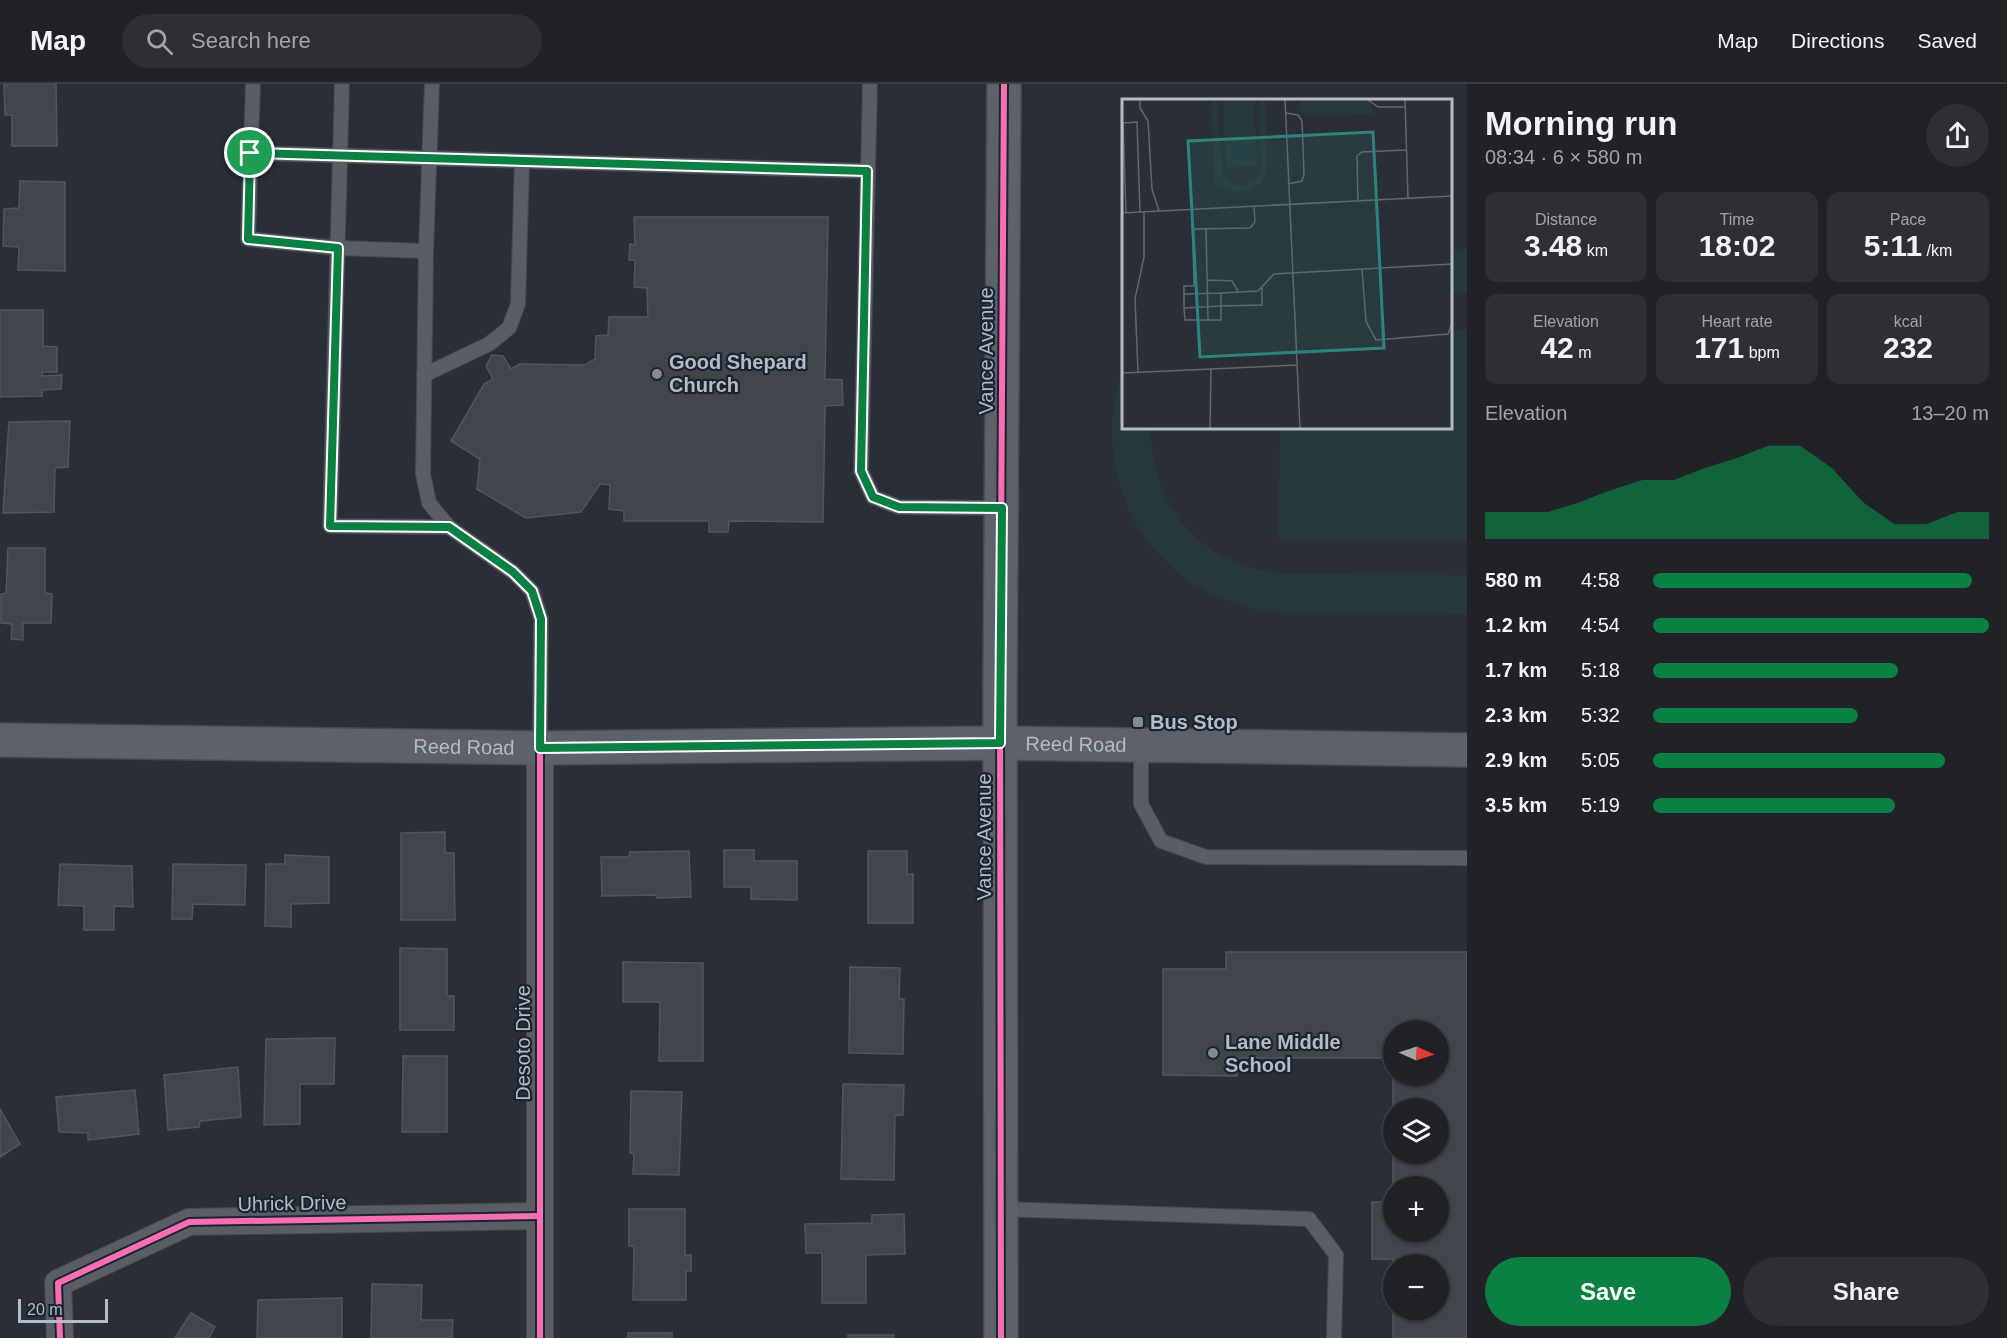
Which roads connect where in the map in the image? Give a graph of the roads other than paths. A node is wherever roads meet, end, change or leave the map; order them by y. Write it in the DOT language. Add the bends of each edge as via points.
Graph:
graph roads {
  1 [pos="253,84"];
  2 [pos="342,84"];
  3 [pos="432,84"];
  4 [pos="870,84"];
  5 [pos="1004,84"];
  6 [pos="250,153"];
  7 [pos="340,156"];
  8 [pos="429,159"];
  9 [pos="522,161"];
  10 [pos="867,171"];
  11 [pos="338,248"];
  12 [pos="426,251"];
  13 [pos="424,375"];
  14 [pos="1002,508"];
  15 [pos="449,527"];
  16 [pos="0,740"];
  17 [pos="1000,743"];
  18 [pos="1140,744"];
  19 [pos="540,748"];
  20 [pos="1467,750"];
  21 [pos="1467,858"];
  22 [pos="1001,1209"];
  23 [pos="539,1216"];
  24 [pos="60,1338"];
  25 [pos="540,1338"];
  26 [pos="1001,1338"];
  27 [pos="1334,1338"];
  1 -- 6 [label="lane"];
  2 -- 7 [label="lane"];
  3 -- 8 [label="lane"];
  4 -- 10 [label="lane"];
  5 -- 14 [label="main road, Vance Avenue"];
  6 -- 7 [label="lane"];
  6 -- 11 [label="lane" via="248,239"];
  7 -- 8 [label="lane"];
  7 -- 11 [label="lane"];
  8 -- 9 [label="lane"];
  8 -- 12 [label="lane"];
  9 -- 10 [label="lane"];
  9 -- 13 [label="lane" via="518,304 509,328 489,344"];
  10 -- 14 [label="lane" via="861,471 873,497 899,507"];
  11 -- 12 [label="lane"];
  11 -- 15 [label="lane" via="330,526"];
  12 -- 13 [label="lane"];
  13 -- 15 [label="lane" via="423,474 429,503"];
  14 -- 17 [label="main road, Vance Avenue"];
  15 -- 19 [label="lane" via="513,572 532,591 541,619"];
  16 -- 19 [label="main road, Reed Road"];
  17 -- 18 [label="main road, Reed Road"];
  17 -- 19 [label="main road, Reed Road"];
  17 -- 22 [label="main road, Vance Avenue"];
  18 -- 20 [label="main road, Reed Road"];
  18 -- 21 [label="lane" via="1141,804 1161,841 1206,857"];
  19 -- 23 [label="street, Desoto Drive"];
  22 -- 26 [label="main road, Vance Avenue"];
  22 -- 27 [label="lane" via="1309,1219 1336,1255"];
  23 -- 24 [label="street, Uhrick Drive" via="189,1222 58,1283"];
  23 -- 25 [label="street, Desoto Drive"];
}
